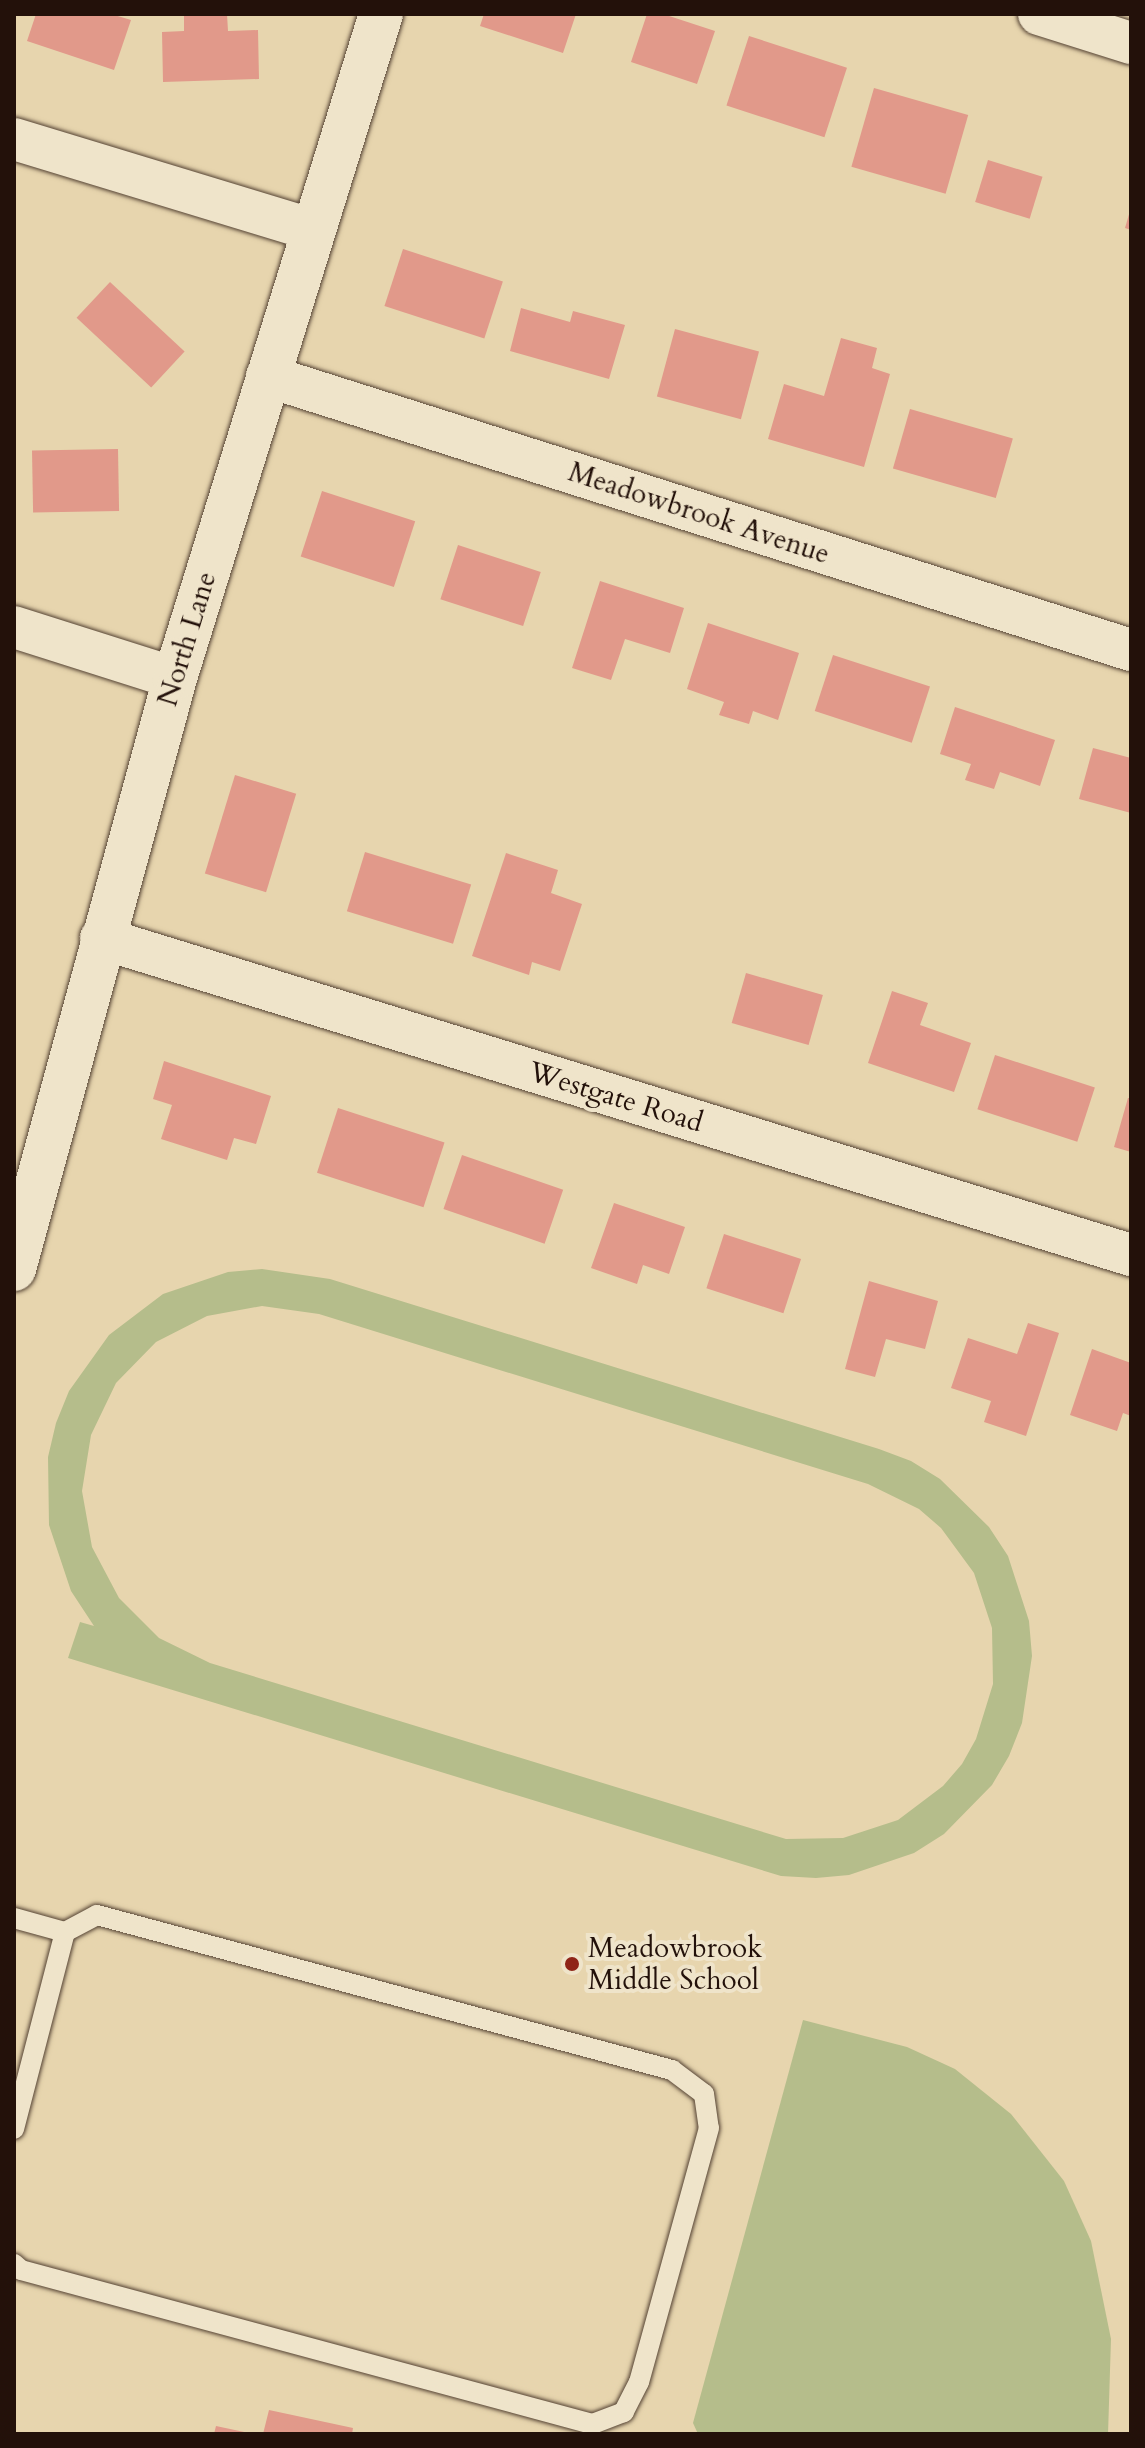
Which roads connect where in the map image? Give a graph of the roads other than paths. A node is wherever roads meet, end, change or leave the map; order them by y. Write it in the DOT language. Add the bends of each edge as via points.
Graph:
graph roads {
  1 [pos="381,14"];
  2 [pos="1039,14"];
  3 [pos="1131,43"];
  4 [pos="14,139"];
  5 [pos="313,230"];
  6 [pos="267,376"];
  7 [pos="14,627"];
  8 [pos="1131,650"];
  9 [pos="175,678"];
  10 [pos="101,938"];
  11 [pos="1131,1255"];
  12 [pos="14,1269"];
  13 [pos="14,1918"];
  14 [pos="65,1932"];
  15 [pos="14,2129"];
  16 [pos="14,2264"];
  1 -- 5 [label="street, North Lane"];
  2 -- 3 [label="street"];
  4 -- 5 [label="street"];
  5 -- 6 [label="street, North Lane"];
  6 -- 8 [label="street, Meadowbrook Avenue"];
  6 -- 9 [label="street, North Lane"];
  7 -- 9 [label="street"];
  9 -- 10 [label="street, North Lane"];
  10 -- 11 [label="street, Westgate Road"];
  10 -- 12 [label="street, North Lane"];
  13 -- 14 [label="lane"];
  14 -- 15 [label="lane"];
  14 -- 16 [label="lane" via="97,1915 672,2070 704,2094 709,2128 639,2382 624,2412 592,2424"];
}
